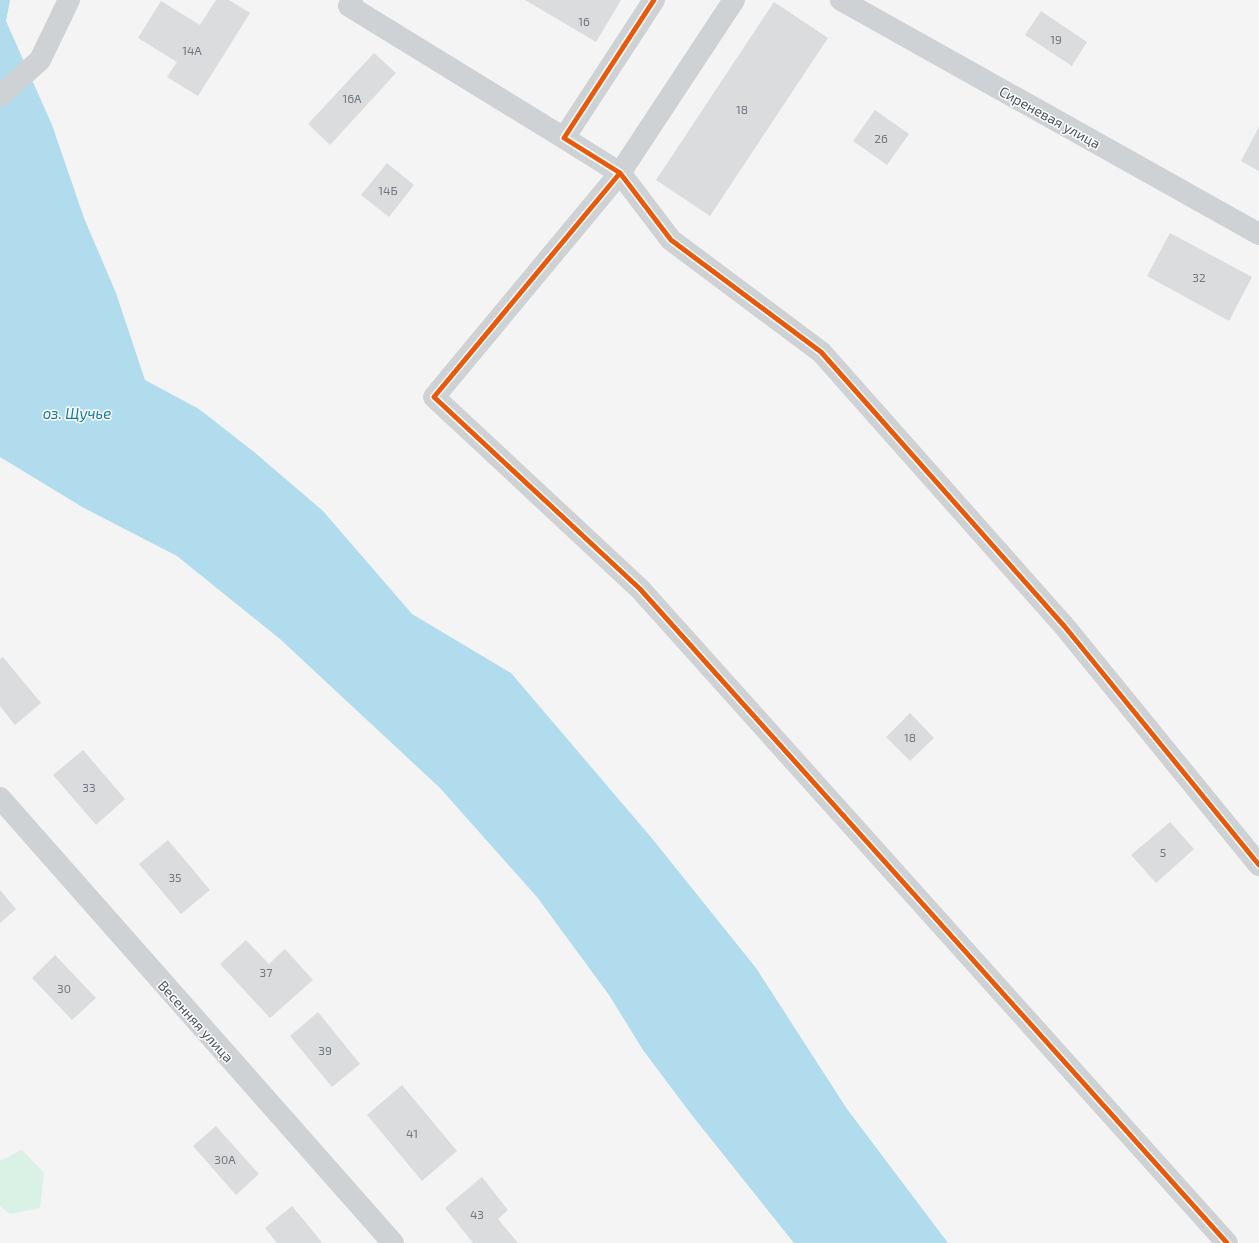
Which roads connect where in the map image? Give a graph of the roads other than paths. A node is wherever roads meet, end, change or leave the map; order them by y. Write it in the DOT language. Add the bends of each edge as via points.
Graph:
graph roads {
  1 [pos="69,0"];
  2 [pos="352,0"];
  3 [pos="654,0"];
  4 [pos="734,0"];
  5 [pos="841,0"];
  6 [pos="0,96"];
  7 [pos="564,138"];
  8 [pos="620,173"];
  9 [pos="1259,234"];
  10 [pos="0,798"];
  11 [pos="1259,864"];
  12 [pos="393,1243"];
  13 [pos="1227,1243"];
  1 -- 6 [label="street" via="40,60"];
  2 -- 7 [label="street" via="349,6"];
  3 -- 7 [label="street"];
  4 -- 8 [label="street"];
  5 -- 9 [label="street, Сиреневая улица"];
  7 -- 8 [label="street"];
  8 -- 11 [label="street" via="671,240 821,352 1065,628"];
  8 -- 13 [label="street" via="434,397 640,589"];
  10 -- 12 [label="street, Весенняя улица"];
}
